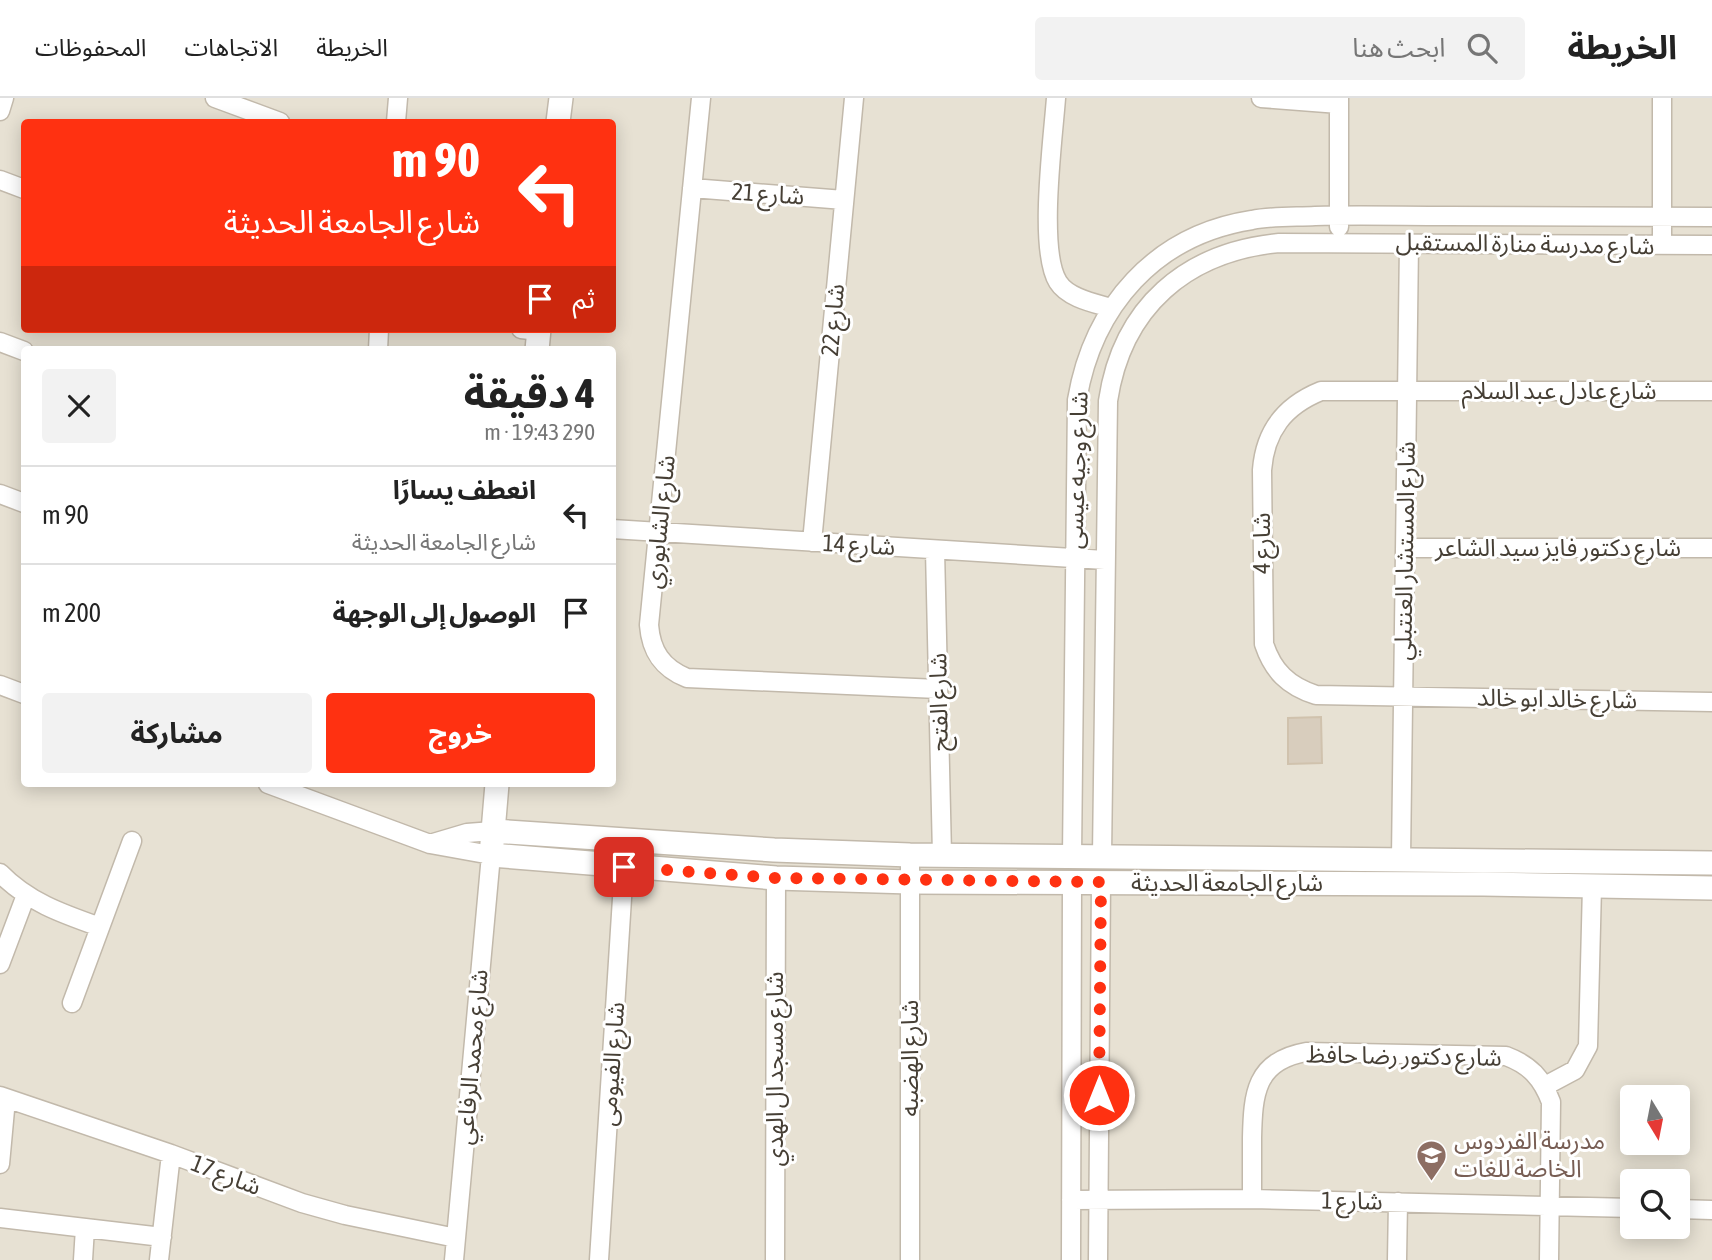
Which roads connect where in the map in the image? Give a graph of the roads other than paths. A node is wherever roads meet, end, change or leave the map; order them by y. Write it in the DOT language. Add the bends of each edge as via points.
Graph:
graph roads {
  1 [pos="4,98"];
  2 [pos="215,98"];
  3 [pos="398,98"];
  4 [pos="561,98"];
  5 [pos="701,98"];
  6 [pos="854,98"];
  7 [pos="1056,98"];
  8 [pos="1261,98"];
  9 [pos="1662,98"];
  10 [pos="233,101"];
  11 [pos="1339,101"];
  12 [pos="0,111"];
  13 [pos="273,119"];
  14 [pos="396,119"];
  15 [pos="558,119"];
  16 [pos="0,180"];
  17 [pos="21,188"];
  18 [pos="692,188"];
  19 [pos="844,200"];
  20 [pos="1339,215"];
  21 [pos="1663,217"];
  22 [pos="1712,217"];
  23 [pos="1338,242"];
  24 [pos="1409,243"];
  25 [pos="1662,245"];
  26 [pos="1712,245"];
  27 [pos="1111,309"];
  28 [pos="0,342"];
  29 [pos="21,350"];
  30 [pos="1407,391"];
  31 [pos="1712,391"];
  32 [pos="0,494"];
  33 [pos="21,502"];
  34 [pos="616,530"];
  35 [pos="660,533"];
  36 [pos="812,542"];
  37 [pos="1405,548"];
  38 [pos="1712,548"];
  39 [pos="935,550"];
  40 [pos="1074,558"];
  41 [pos="1105,560"];
  42 [pos="0,685"];
  43 [pos="938,689"];
  44 [pos="21,693"];
  45 [pos="1403,697"];
  46 [pos="1712,702"];
  47 [pos="276,787"];
  48 [pos="497,787"];
  49 [pos="493,831"];
  50 [pos="132,841"];
  51 [pos="430,844"];
  52 [pos="491,855"];
  53 [pos="910,855"];
  54 [pos="942,855"];
  55 [pos="1072,856"];
  56 [pos="1102,856"];
  57 [pos="1401,858"];
  58 [pos="1485,860"];
  59 [pos="1712,863"];
  60 [pos="624,867"];
  61 [pos="0,873"];
  62 [pos="776,878"];
  63 [pos="910,882"];
  64 [pos="1072,882"];
  65 [pos="1101,882"];
  66 [pos="1483,884"];
  67 [pos="1592,886"];
  68 [pos="1680,888"];
  69 [pos="1712,888"];
  70 [pos="26,895"];
  71 [pos="1712,905"];
  72 [pos="100,927"];
  73 [pos="0,964"];
  74 [pos="72,1003"];
  75 [pos="1545,1086"];
  76 [pos="3,1097"];
  77 [pos="171,1154"];
  78 [pos="0,1164"];
  79 [pos="1252,1199"];
  80 [pos="1071,1200"];
  81 [pos="1098,1201"];
  82 [pos="1398,1202"];
  83 [pos="1551,1206"];
  84 [pos="1620,1208"];
  85 [pos="1690,1209"];
  86 [pos="1712,1210"];
  87 [pos="0,1218"];
  88 [pos="85,1228"];
  89 [pos="162,1237"];
  90 [pos="456,1238"];
  91 [pos="83,1260"];
  92 [pos="159,1260"];
  93 [pos="454,1260"];
  94 [pos="599,1260"];
  95 [pos="775,1260"];
  96 [pos="910,1260"];
  97 [pos="1071,1260"];
  98 [pos="1098,1260"];
  99 [pos="1397,1260"];
  100 [pos="1549,1260"];
  1 -- 12 [label="street"];
  2 -- 10 [label="street"];
  3 -- 14 [label="street"];
  4 -- 15 [label="street"];
  5 -- 18 [label="street, شارع الشابوري"];
  6 -- 19 [label="street, شارع 22"];
  7 -- 27 [label="street" via="1049,261 1059,284 1077,297"];
  8 -- 11 [label="street"];
  9 -- 21 [label="street"];
  10 -- 13 [label="street"];
  11 -- 20 [label="street"];
  16 -- 17 [label="street"];
  18 -- 19 [label="street, شارع 21"];
  18 -- 35 [label="street, شارع الشابوري"];
  19 -- 36 [label="street, شارع 22"];
  20 -- 21 [label="street, شارع مدرسة منارة المستقبل"];
  20 -- 23 [label="street"];
  20 -- 27 [label="street, شارع وجيه عيسى" via="1253,219 1205,232 1143,271"];
  21 -- 22 [label="street, شارع مدرسة منارة المستقبل"];
  21 -- 25 [label="street"];
  23 -- 24 [label="street, شارع مدرسة منارة المستقبل"];
  23 -- 41 [label="street, شارع وجيه عيسى" via="1254,245 1229,251 1184,274 1146,308 1120,351 1112,376"];
  24 -- 25 [label="street, شارع مدرسة منارة المستقبل"];
  24 -- 30 [label="street, شارع المستشار العنتبلي"];
  25 -- 26 [label="street, شارع مدرسة منارة المستقبل"];
  27 -- 40 [label="street, شارع وجيه عيسى" via="1088,352 1077,400"];
  28 -- 29 [label="street"];
  30 -- 31 [label="street, شارع عادل عبد السلام"];
  30 -- 37 [label="street, شارع المستشار العنتبلي"];
  30 -- 45 [label="street, شارع 4" via="1321,391 1304,398 1284,414 1269,436 1262,470 1262,628 1273,664 1288,682 1316,695"];
  32 -- 33 [label="street"];
  34 -- 35 [label="street, شارع 14"];
  35 -- 36 [label="street, شارع 14"];
  35 -- 43 [label="street, شارع الشابوري" via="650,639 673,673 687,678"];
  36 -- 39 [label="street, شارع 14"];
  37 -- 38 [label="street, شارع دكتور فايز سيد الشاعر"];
  37 -- 45 [label="street, شارع المستشار العنتبلي"];
  39 -- 40 [label="street, شارع 14"];
  39 -- 43 [label="street, شارع الفتح"];
  40 -- 41 [label="street, شارع 14"];
  40 -- 55 [label="street, شارع وجيه عيسى"];
  41 -- 56 [label="street, شارع وجيه عيسى"];
  42 -- 44 [label="street"];
  43 -- 54 [label="street, شارع الفتح"];
  45 -- 46 [label="street, شارع خالد ابو خالد"];
  45 -- 57 [label="street, شارع المستشار العنتبلي"];
  47 -- 51 [label="street"];
  48 -- 49 [label="street"];
  49 -- 51 [label="street"];
  49 -- 52 [label="street"];
  49 -- 53 [label="street, شارع الجامعة الحديثة"];
  50 -- 72 [label="street"];
  51 -- 52 [label="street"];
  52 -- 60 [label="street, شارع الجامعة الحديثة"];
  52 -- 90 [label="street, شارع محمد الرفاعي"];
  53 -- 54 [label="street, شارع الجامعة الحديثة"];
  53 -- 63 [label="street, شارع الهضبه"];
  54 -- 55 [label="street, شارع الجامعة الحديثة"];
  55 -- 56 [label="street, شارع الجامعة الحديثة"];
  56 -- 57 [label="street, شارع الجامعة الحديثة"];
  57 -- 58 [label="street, شارع الجامعة الحديثة"];
  58 -- 59 [label="street, شارع الجامعة الحديثة"];
  58 -- 66 [label="street"];
  60 -- 62 [label="street, شارع الجامعة الحديثة"];
  60 -- 94 [label="street, شارع الفيومى"];
  61 -- 70 [label="street"];
  62 -- 63 [label="street, شارع الجامعة الحديثة"];
  62 -- 95 [label="street, شارع مسجد ال الهدي"];
  63 -- 64 [label="street, شارع الجامعة الحديثة"];
  63 -- 96 [label="street, شارع الهضبه"];
  64 -- 65 [label="street, شارع الجامعة الحديثة"];
  64 -- 80 [label="street"];
  65 -- 66 [label="street, شارع الجامعة الحديثة"];
  65 -- 81 [label="street"];
  66 -- 67 [label="street, شارع الجامعة الحديثة"];
  67 -- 68 [label="street, شارع الجامعة الحديثة"];
  67 -- 75 [label="street" via="1588,1046 1575,1070"];
  68 -- 69 [label="street, شارع الجامعة الحديثة"];
  68 -- 71 [label="street"];
  70 -- 72 [label="street"];
  70 -- 73 [label="street"];
  72 -- 74 [label="street"];
  75 -- 79 [label="street, شارع دكتور رضا حافظ" via="1522,1062 1506,1056 1293,1054 1270,1068 1256,1089"];
  75 -- 83 [label="street" via="1551,1102"];
  76 -- 77 [label="street, شارع 17"];
  76 -- 78 [label="street"];
  77 -- 89 [label="street"];
  77 -- 90 [label="street, شارع 17" via="302,1203"];
  79 -- 81 [label="street, شارع 1"];
  79 -- 82 [label="street, شارع 1"];
  80 -- 81 [label="street, شارع 1"];
  80 -- 97 [label="street"];
  81 -- 98 [label="street"];
  82 -- 83 [label="street, شارع 1"];
  82 -- 99 [label="street"];
  83 -- 84 [label="street, شارع 1"];
  83 -- 100 [label="street"];
  85 -- 86 [label="street"];
  87 -- 88 [label="street"];
  88 -- 89 [label="street"];
  88 -- 91 [label="street"];
  89 -- 92 [label="street"];
  90 -- 93 [label="street, شارع محمد الرفاعي"];
}
